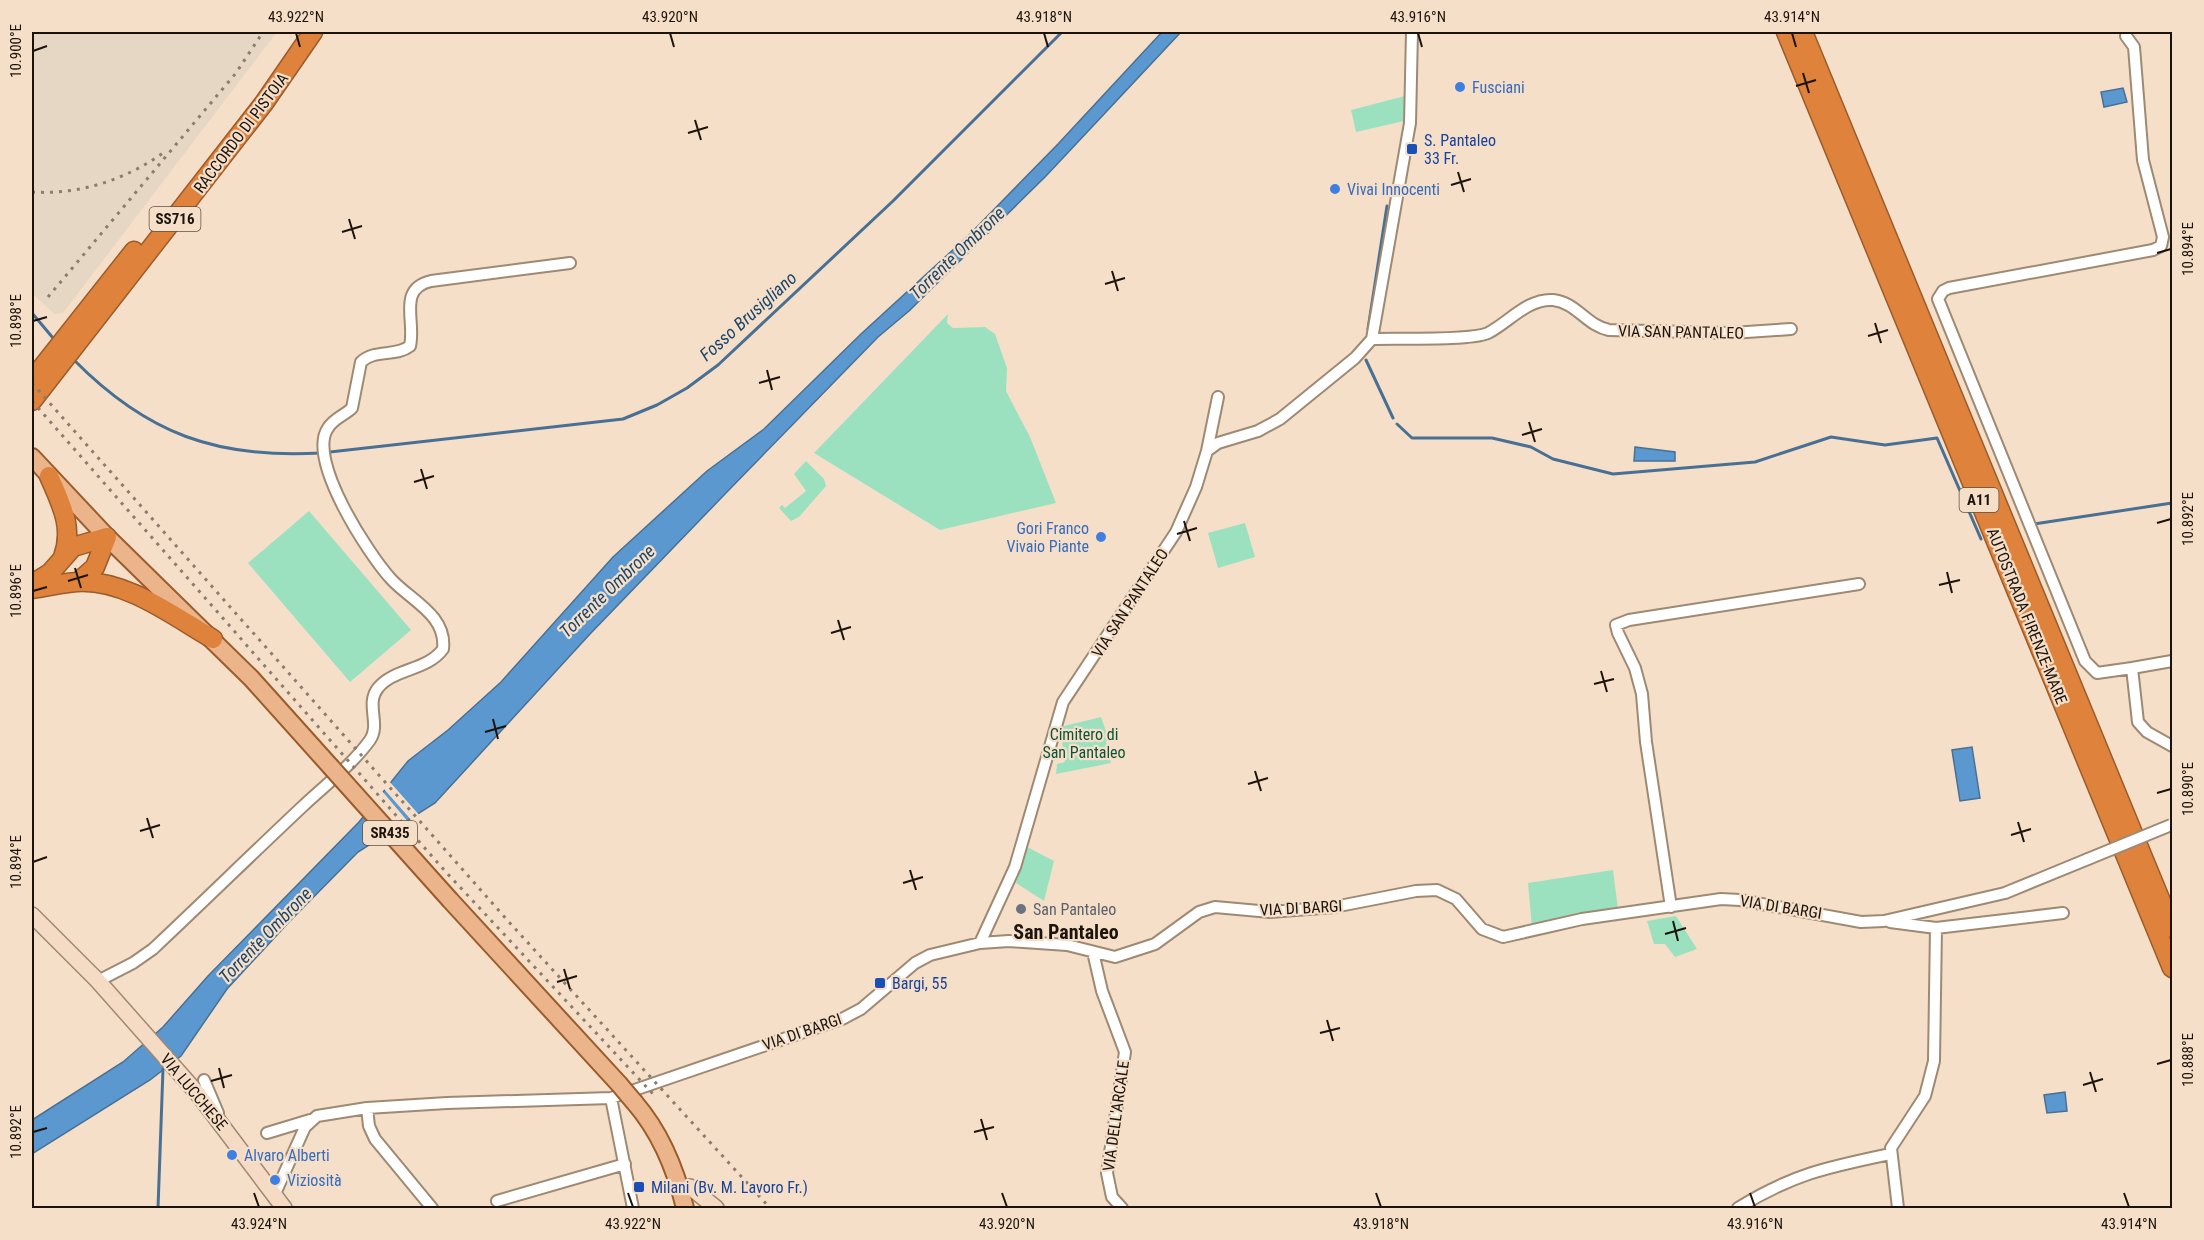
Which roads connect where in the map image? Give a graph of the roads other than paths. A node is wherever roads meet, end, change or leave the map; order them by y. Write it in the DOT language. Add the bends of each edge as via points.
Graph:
graph roads {
  1 [pos="300,32"];
  2 [pos="313,32"];
  3 [pos="1412,32"];
  4 [pos="1786,32"];
  5 [pos="1803,32"];
  6 [pos="2126,36"];
  7 [pos="570,263"];
  8 [pos="1791,329"];
  9 [pos="1372,339"];
  10 [pos="32,380"];
  11 [pos="1218,397"];
  12 [pos="32,401"];
  13 [pos="1207,451"];
  14 [pos="32,457"];
  15 [pos="49,476"];
  16 [pos="107,537"];
  17 [pos="63,558"];
  18 [pos="78,582"];
  19 [pos="32,584"];
  20 [pos="1859,584"];
  21 [pos="32,590"];
  22 [pos="213,639"];
  23 [pos="2172,661"];
  24 [pos="2132,668"];
  25 [pos="2172,746"];
  26 [pos="2172,824"];
  27 [pos="1671,907"];
  28 [pos="2063,913"];
  29 [pos="32,915"];
  30 [pos="1884,921"];
  31 [pos="1936,928"];
  32 [pos="2172,928"];
  33 [pos="980,943"];
  34 [pos="1093,952"];
  35 [pos="2172,968"];
  36 [pos="98,981"];
  37 [pos="615,1091"];
  38 [pos="367,1108"];
  39 [pos="640,1108"];
  40 [pos="310,1120"];
  41 [pos="267,1133"];
  42 [pos="1890,1154"];
  43 [pos="625,1164"];
  44 [pos="690,1188"];
  45 [pos="274,1196"];
  46 [pos="497,1201"];
  47 [pos="284,1209"];
  48 [pos="432,1209"];
  49 [pos="633,1209"];
  50 [pos="685,1209"];
  51 [pos="696,1209"];
  52 [pos="716,1209"];
  53 [pos="1122,1209"];
  54 [pos="1738,1209"];
  55 [pos="1898,1209"];
  1 -- 10 [label="highway, RACCORDO DI PISTOIA / SS716" via="239,117"];
  2 -- 12 [label="highway, RACCORDO DI PISTOIA / SS716" via="264,103"];
  3 -- 9 [label="street" via="1410,123"];
  4 -- 35 [label="highway, AUTOSTRADA FIRENZE-MARE / A11"];
  5 -- 32 [label="highway, AUTOSTRADA FIRENZE-MARE / A11"];
  6 -- 24 [label="street" via="2134,48 2140,139 2162,232 2161,246 1948,288 1938,299 2085,661 2097,672"];
  7 -- 36 [label="street" via="420,285 409,301 410,346 361,362 354,404 325,432 331,481 338,499 387,574 435,619 443,637 442,649 429,661 380,686 372,702 373,733 365,745 153,949"];
  8 -- 9 [label="street, VIA SAN PANTALEO" via="1741,333 1609,330 1569,305 1550,300 1533,304 1480,335"];
  9 -- 13 [label="street" via="1356,358 1280,419"];
  11 -- 13 [label="street, VIA SAN PANTALEO"];
  13 -- 33 [label="street, VIA SAN PANTALEO" via="1190,503 1173,537 1063,702 1015,867"];
  14 -- 15 [label="main road, SR435"];
  15 -- 16 [label="main road, SR435"];
  15 -- 17 [label="highway" via="67,522"];
  16 -- 17 [label="highway" via="73,547"];
  16 -- 18 [label="highway" via="95,567"];
  16 -- 22 [label="main road, SR435"];
  17 -- 19 [label="highway" via="50,573"];
  18 -- 21 [label="highway"];
  18 -- 22 [label="highway" via="132,594"];
  20 -- 27 [label="street" via="1616,625 1642,694"];
  22 -- 37 [label="main road, SR435, bridge" via="450,900"];
  23 -- 24 [label="street"];
  24 -- 25 [label="street" via="2138,722"];
  26 -- 30 [label="street, VIA DI BARGI, bridge" via="2005,893"];
  27 -- 30 [label="street, VIA DI BARGI" via="1740,900 1861,922"];
  27 -- 34 [label="street, VIA DI BARGI" via="1575,921 1503,937 1476,925 1447,893 1425,890 1334,908 1270,912 1210,907 1155,944 1115,957"];
  28 -- 31 [label="street"];
  29 -- 36 [label="street, VIA LUCCHESE"];
  30 -- 31 [label="street"];
  31 -- 42 [label="street" via="1936,1029 1931,1078 1921,1102 1894,1140"];
  33 -- 34 [label="street, VIA DI BARGI" via="1058,944"];
  33 -- 37 [label="street, VIA DI BARGI" via="920,959 861,1009 842,1019"];
  34 -- 53 [label="street, VIA DELL'ARCALE" via="1103,996 1125,1052 1107,1173 1112,1197"];
  36 -- 45 [label="street, VIA LUCCHESE" via="201,1087"];
  37 -- 38 [label="street, VIA DI BARGI"];
  37 -- 39 [label="main road, SR435, bridge"];
  37 -- 43 [label="street"];
  38 -- 40 [label="street, VIA DI BARGI"];
  38 -- 48 [label="street" via="375,1139"];
  39 -- 44 [label="main road, SR435" via="670,1140"];
  39 -- 50 [label="main road" via="665,1150"];
  40 -- 41 [label="street, VIA DI BARGI"];
  40 -- 45 [label="street"];
  42 -- 54 [label="street" via="1802,1174"];
  42 -- 55 [label="street"];
  43 -- 46 [label="street"];
  43 -- 49 [label="street"];
  44 -- 51 [label="main road, SR435"];
  44 -- 52 [label="street"];
  45 -- 47 [label="street, VIA LUCCHESE"];
}
